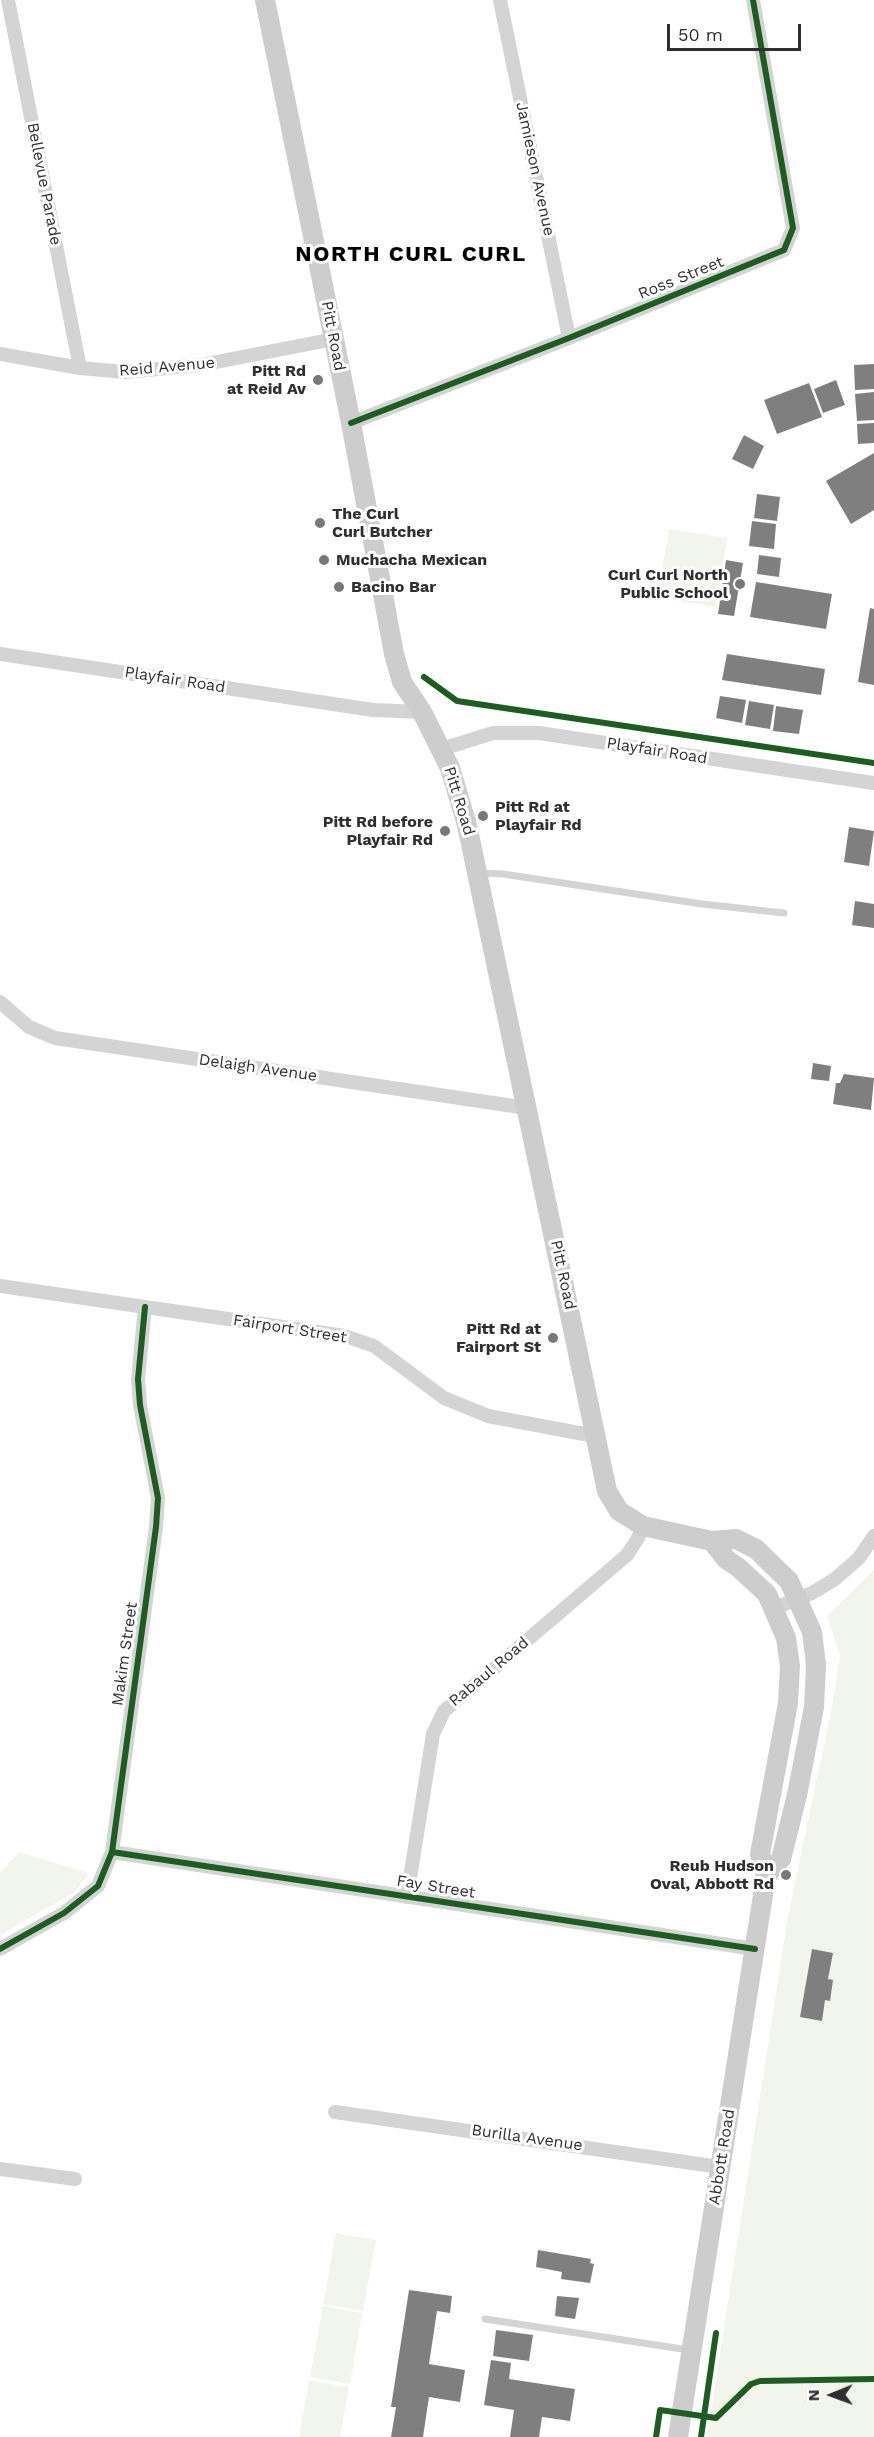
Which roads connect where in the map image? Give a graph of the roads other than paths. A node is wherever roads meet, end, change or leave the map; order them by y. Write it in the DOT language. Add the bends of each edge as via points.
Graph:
graph roads {
  1 [pos="8,0"];
  2 [pos="266,0"];
  3 [pos="500,0"];
  4 [pos="753,0"];
  5 [pos="569,338"];
  6 [pos="334,339"];
  7 [pos="0,354"];
  8 [pos="80,368"];
  9 [pos="351,423"];
  10 [pos="0,654"];
  11 [pos="422,712"];
  12 [pos="442,749"];
  13 [pos="874,783"];
  14 [pos="478,873"];
  15 [pos="784,913"];
  16 [pos="0,1002"];
  17 [pos="527,1108"];
  18 [pos="0,1286"];
  19 [pos="145,1307"];
  20 [pos="595,1436"];
  21 [pos="643,1526"];
  22 [pos="874,1536"];
  23 [pos="712,1541"];
  24 [pos="799,1599"];
  25 [pos="775,1608"];
  26 [pos="112,1852"];
  27 [pos="766,1876"];
  28 [pos="407,1897"];
  29 [pos="0,1949"];
  30 [pos="755,1949"];
  31 [pos="335,2112"];
  32 [pos="720,2167"];
  33 [pos="0,2169"];
  34 [pos="75,2179"];
  35 [pos="485,2319"];
  36 [pos="692,2351"];
  37 [pos="678,2437"];
  1 -- 8 [label="street, Bellevue Parade"];
  2 -- 6 [label="main road, Pitt Road"];
  3 -- 5 [label="street, Jamieson Avenue"];
  4 -- 5 [label="street, Ross Street" via="793,228 784,250"];
  5 -- 9 [label="street, Ross Street"];
  6 -- 8 [label="street, Reid Avenue" via="201,365 125,372"];
  6 -- 9 [label="main road, Pitt Road"];
  7 -- 8 [label="street, Reid Avenue"];
  9 -- 11 [label="main road, Pitt Road" via="394,654 402,682"];
  10 -- 11 [label="street, Playfair Road" via="373,710"];
  11 -- 12 [label="main road, Pitt Road"];
  12 -- 13 [label="street, Playfair Road" via="493,733 539,733"];
  12 -- 14 [label="main road, Pitt Road" via="459,791"];
  14 -- 15 [label="lane"];
  14 -- 17 [label="main road, Pitt Road"];
  16 -- 17 [label="street, Delaigh Avenue" via="29,1027 55,1038"];
  17 -- 20 [label="main road, Pitt Road"];
  18 -- 19 [label="street, Fairport Street"];
  19 -- 20 [label="street, Fairport Street" via="345,1336 374,1347 444,1398 488,1416"];
  19 -- 26 [label="street, Makim Street" via="138,1379 158,1498"];
  20 -- 21 [label="main road, Pitt Road" via="613,1503 626,1517"];
  21 -- 23 [label="main road, Pitt Road"];
  21 -- 28 [label="street, Rabaul Road" via="627,1555 444,1711 433,1734"];
  22 -- 24 [label="street" via="848,1569"];
  23 -- 24 [label="main road, Pitt Road" via="736,1539 756,1549 789,1581"];
  23 -- 25 [label="main road" via="726,1559 767,1594"];
  24 -- 25 [label="street"];
  24 -- 27 [label="main road, Abbott Road" via="812,1632 816,1665 814,1707 781,1859"];
  25 -- 27 [label="main road, Abbott Road" via="786,1638 790,1666 788,1704 760,1854"];
  26 -- 28 [label="street, Fay Street"];
  26 -- 29 [label="street, Makim Street" via="98,1886 64,1913"];
  27 -- 30 [label="main road, Abbott Road"];
  28 -- 30 [label="street, Fay Street"];
  30 -- 32 [label="main road, Abbott Road"];
  31 -- 32 [label="street, Burilla Avenue"];
  32 -- 36 [label="main road, Abbott Road"];
  33 -- 34 [label="street"];
  35 -- 36 [label="lane"];
  36 -- 37 [label="main road, Abbott Road"];
}
